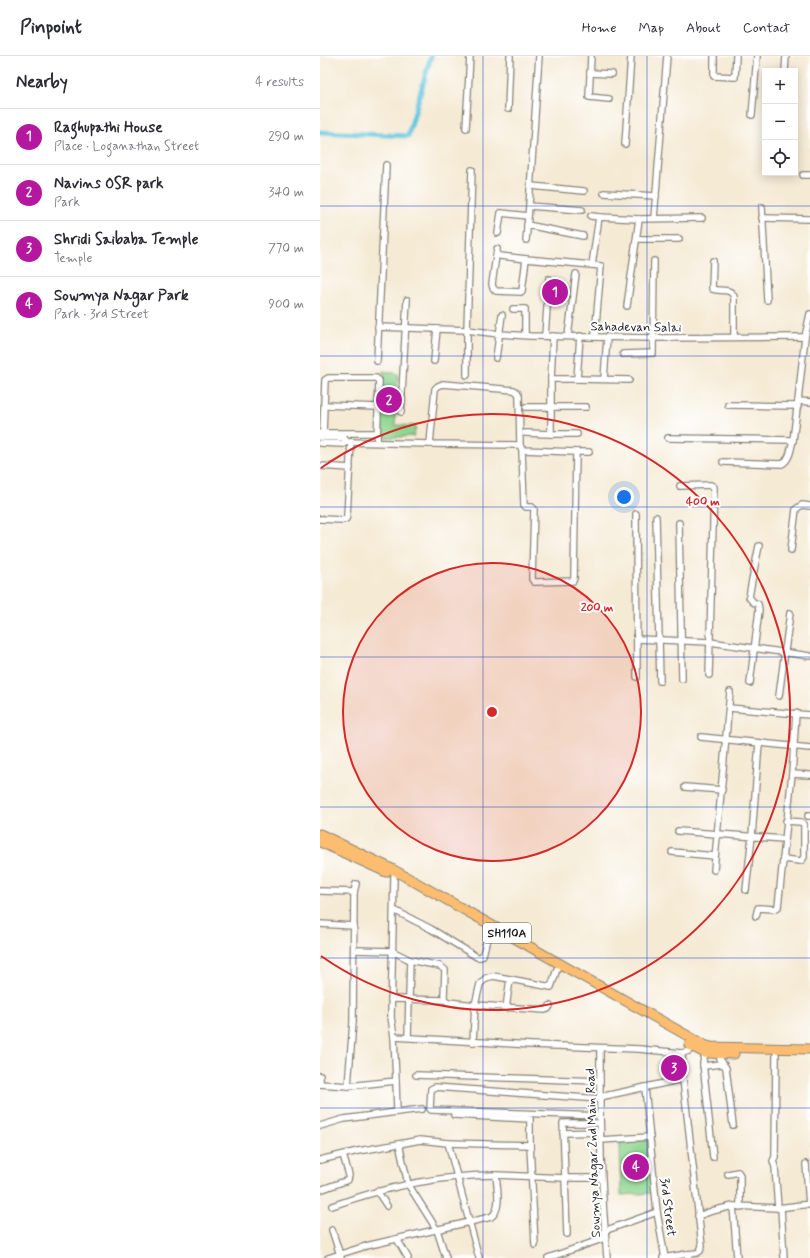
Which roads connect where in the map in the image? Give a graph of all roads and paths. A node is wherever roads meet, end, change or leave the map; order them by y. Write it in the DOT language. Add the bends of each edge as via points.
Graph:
graph roads {
  1 [pos="470,56"];
  2 [pos="510,56"];
  3 [pos="539,56"];
  4 [pos="591,56"];
  5 [pos="632,56"];
  6 [pos="667,56"];
  7 [pos="714,56"];
  8 [pos="736,56"];
  9 [pos="757,56"];
  10 [pos="786,56"];
  11 [pos="785,68"];
  12 [pos="590,72"];
  13 [pos="612,74"];
  14 [pos="609,99"];
  15 [pos="508,109"];
  16 [pos="752,114"];
  17 [pos="466,128"];
  18 [pos="625,144"];
  19 [pos="386,165"];
  20 [pos="472,170"];
  21 [pos="803,175"];
  22 [pos="810,175"];
  23 [pos="530,186"];
  24 [pos="584,191"];
  25 [pos="604,193"];
  26 [pos="656,196"];
  27 [pos="529,206"];
  28 [pos="762,207"];
  29 [pos="582,210"];
  30 [pos="528,216"];
  31 [pos="591,216"];
  32 [pos="599,217"];
  33 [pos="639,218"];
  34 [pos="654,218"];
  35 [pos="702,218"];
  36 [pos="762,218"];
  37 [pos="810,219"];
  38 [pos="527,225"];
  39 [pos="498,233"];
  40 [pos="583,236"];
  41 [pos="637,239"];
  42 [pos="526,240"];
  43 [pos="679,240"];
  44 [pos="497,249"];
  45 [pos="500,256"];
  46 [pos="526,259"];
  47 [pos="654,261"];
  48 [pos="713,261"];
  49 [pos="592,265"];
  50 [pos="576,274"];
  51 [pos="549,279"];
  52 [pos="407,300"];
  53 [pos="767,300"];
  54 [pos="627,306"];
  55 [pos="513,309"];
  56 [pos="810,314"];
  57 [pos="502,315"];
  58 [pos="378,326"];
  59 [pos="406,328"];
  60 [pos="437,329"];
  61 [pos="467,330"];
  62 [pos="499,334"];
  63 [pos="525,335"];
  64 [pos="546,336"];
  65 [pos="553,336"];
  66 [pos="568,336"];
  67 [pos="580,336"];
  68 [pos="595,336"];
  69 [pos="606,337"];
  70 [pos="734,337"];
  71 [pos="805,337"];
  72 [pos="653,338"];
  73 [pos="623,354"];
  74 [pos="496,358"];
  75 [pos="377,361"];
  76 [pos="434,361"];
  77 [pos="467,375"];
  78 [pos="551,379"];
  79 [pos="577,379"];
  80 [pos="604,379"];
  81 [pos="628,380"];
  82 [pos="810,402"];
  83 [pos="798,404"];
  84 [pos="325,405"];
  85 [pos="728,405"];
  86 [pos="378,407"];
  87 [pos="526,407"];
  88 [pos="586,407"];
  89 [pos="551,408"];
  90 [pos="401,412"];
  91 [pos="377,433"];
  92 [pos="525,433"];
  93 [pos="321,434"];
  94 [pos="551,434"];
  95 [pos="577,434"];
  96 [pos="329,437"];
  97 [pos="668,438"];
  98 [pos="793,440"];
  99 [pos="349,442"];
  100 [pos="377,442"];
  101 [pos="320,443"];
  102 [pos="329,444"];
  103 [pos="430,444"];
  104 [pos="521,447"];
  105 [pos="576,452"];
  106 [pos="589,452"];
  107 [pos="723,462"];
  108 [pos="320,466"];
  109 [pos="350,468"];
  110 [pos="680,486"];
  111 [pos="810,506"];
  112 [pos="636,514"];
  113 [pos="656,517"];
  114 [pos="320,519"];
  115 [pos="679,523"];
  116 [pos="759,546"];
  117 [pos="791,550"];
  118 [pos="790,613"];
  119 [pos="637,639"];
  120 [pos="658,640"];
  121 [pos="681,641"];
  122 [pos="710,642"];
  123 [pos="754,649"];
  124 [pos="784,653"];
  125 [pos="810,656"];
  126 [pos="709,675"];
  127 [pos="637,677"];
  128 [pos="682,679"];
  129 [pos="660,681"];
  130 [pos="750,683"];
  131 [pos="730,692"];
  132 [pos="779,696"];
  133 [pos="729,708"];
  134 [pos="796,714"];
  135 [pos="810,715"];
  136 [pos="701,737"];
  137 [pos="727,740"];
  138 [pos="759,743"];
  139 [pos="794,746"];
  140 [pos="810,748"];
  141 [pos="792,774"];
  142 [pos="810,775"];
  143 [pos="685,787"];
  144 [pos="722,790"];
  145 [pos="786,821"];
  146 [pos="678,831"];
  147 [pos="320,834"];
  148 [pos="717,834"];
  149 [pos="752,836"];
  150 [pos="784,839"];
  151 [pos="320,842"];
  152 [pos="672,852"];
  153 [pos="715,856"];
  154 [pos="783,859"];
  155 [pos="714,870"];
  156 [pos="394,873"];
  157 [pos="356,884"];
  158 [pos="320,890"];
  159 [pos="746,890"];
  160 [pos="354,892"];
  161 [pos="394,910"];
  162 [pos="756,916"];
  163 [pos="478,919"];
  164 [pos="320,924"];
  165 [pos="354,926"];
  166 [pos="489,930"];
  167 [pos="354,950"];
  168 [pos="392,951"];
  169 [pos="410,960"];
  170 [pos="557,969"];
  171 [pos="510,979"];
  172 [pos="391,999"];
  173 [pos="408,999"];
  174 [pos="445,1000"];
  175 [pos="475,1005"];
  176 [pos="550,1006"];
  177 [pos="506,1008"];
  178 [pos="394,1037"];
  179 [pos="408,1037"];
  180 [pos="474,1042"];
  181 [pos="694,1044"];
  182 [pos="600,1048"];
  183 [pos="810,1049"];
  184 [pos="705,1052"];
  185 [pos="794,1052"];
  186 [pos="682,1053"];
  187 [pos="720,1054"];
  188 [pos="776,1055"];
  189 [pos="810,1055"];
  190 [pos="722,1064"];
  191 [pos="703,1066"];
  192 [pos="416,1075"];
  193 [pos="320,1076"];
  194 [pos="683,1079"];
  195 [pos="600,1081"];
  196 [pos="396,1082"];
  197 [pos="320,1084"];
  198 [pos="348,1086"];
  199 [pos="645,1087"];
  200 [pos="600,1098"];
  201 [pos="422,1109"];
  202 [pos="396,1112"];
  203 [pos="448,1114"];
  204 [pos="600,1116"];
  205 [pos="600,1123"];
  206 [pos="733,1125"];
  207 [pos="320,1126"];
  208 [pos="600,1132"];
  209 [pos="563,1133"];
  210 [pos="650,1137"];
  211 [pos="600,1140"];
  212 [pos="448,1143"];
  213 [pos="399,1144"];
  214 [pos="530,1145"];
  215 [pos="343,1154"];
  216 [pos="713,1157"];
  217 [pos="320,1160"];
  218 [pos="806,1164"];
  219 [pos="728,1174"];
  220 [pos="496,1175"];
  221 [pos="457,1176"];
  222 [pos="531,1176"];
  223 [pos="565,1178"];
  224 [pos="601,1178"];
  225 [pos="408,1184"];
  226 [pos="320,1190"];
  227 [pos="377,1191"];
  228 [pos="809,1205"];
  229 [pos="332,1206"];
  230 [pos="387,1206"];
  231 [pos="733,1206"];
  232 [pos="740,1207"];
  233 [pos="779,1208"];
  234 [pos="657,1212"];
  235 [pos="698,1216"];
  236 [pos="470,1222"];
  237 [pos="332,1230"];
  238 [pos="437,1230"];
  239 [pos="604,1231"];
  240 [pos="566,1234"];
  241 [pos="605,1238"];
  242 [pos="397,1239"];
  243 [pos="535,1245"];
  244 [pos="340,1256"];
  245 [pos="687,1256"];
  246 [pos="328,1258"];
  247 [pos="408,1258"];
  248 [pos="446,1258"];
  249 [pos="479,1258"];
  250 [pos="548,1258"];
  251 [pos="607,1258"];
  252 [pos="664,1258"];
  253 [pos="737,1258"];
  254 [pos="784,1258"];
  1 -- 17 [label="street"];
  2 -- 15 [label="street"];
  3 -- 23 [label="street"];
  4 -- 12 [label="street"];
  5 -- 18 [label="street"];
  6 -- 26 [label="street"];
  7 -- 8 [label="street" via="714,76 735,76"];
  9 -- 16 [label="street"];
  10 -- 11 [label="street"];
  12 -- 13 [label="street"];
  12 -- 14 [label="street" via="589,97"];
  19 -- 58 [label="street"];
  20 -- 61 [label="street"];
  21 -- 22 [label="street"];
  23 -- 24 [label="street"];
  23 -- 27 [label="street"];
  25 -- 26 [label="street"];
  26 -- 34 [label="street"];
  27 -- 29 [label="street"];
  27 -- 30 [label="street"];
  28 -- 36 [label="street"];
  30 -- 38 [label="street"];
  30 -- 39 [label="street" via="501,213"];
  31 -- 32 [label="street"];
  32 -- 33 [label="street"];
  32 -- 49 [label="street"];
  33 -- 34 [label="street"];
  33 -- 41 [label="street"];
  34 -- 35 [label="street"];
  36 -- 37 [label="street"];
  36 -- 53 [label="street"];
  38 -- 40 [label="street"];
  38 -- 42 [label="street"];
  41 -- 43 [label="street"];
  41 -- 54 [label="street"];
  44 -- 46 [label="street" via="492,284 496,291 522,292"];
  45 -- 46 [label="street"];
  46 -- 49 [label="street"];
  47 -- 72 [label="street"];
  48 -- 70 [label="street" via="712,289 733,293"];
  49 -- 68 [label="street" via="601,266"];
  50 -- 66 [label="street"];
  51 -- 64 [label="street"];
  52 -- 59 [label="street"];
  55 -- 63 [label="street" via="525,309"];
  56 -- 71 [label="street"];
  57 -- 62 [label="street"];
  58 -- 59 [label="street, Sahadevan Salai"];
  58 -- 75 [label="street"];
  59 -- 60 [label="street, Sahadevan Salai"];
  59 -- 90 [label="street"];
  60 -- 61 [label="street, Sahadevan Salai"];
  60 -- 76 [label="street"];
  61 -- 62 [label="street, Sahadevan Salai"];
  61 -- 77 [label="street"];
  62 -- 63 [label="street, Sahadevan Salai"];
  62 -- 74 [label="street"];
  63 -- 64 [label="street, Sahadevan Salai"];
  64 -- 65 [label="street, Sahadevan Salai"];
  65 -- 66 [label="street, Sahadevan Salai"];
  65 -- 78 [label="street"];
  66 -- 67 [label="street, Sahadevan Salai"];
  67 -- 68 [label="street, Sahadevan Salai"];
  67 -- 79 [label="street"];
  68 -- 69 [label="street, Sahadevan Salai"];
  69 -- 72 [label="street, Sahadevan Salai"];
  69 -- 80 [label="street"];
  70 -- 71 [label="street, Sahadevan Salai"];
  70 -- 72 [label="street, Sahadevan Salai"];
  71 -- 83 [label="street"];
  72 -- 73 [label="street" via="656,353"];
  78 -- 79 [label="street"];
  78 -- 89 [label="street"];
  79 -- 80 [label="street"];
  80 -- 81 [label="street"];
  82 -- 83 [label="street"];
  83 -- 85 [label="street"];
  83 -- 98 [label="street"];
  84 -- 86 [label="street"];
  84 -- 86 [label="street" via="325,380 328,378 376,378 379,381"];
  84 -- 93 [label="street"];
  86 -- 91 [label="street"];
  87 -- 89 [label="street"];
  88 -- 89 [label="street"];
  89 -- 94 [label="street"];
  91 -- 93 [label="street"];
  91 -- 100 [label="street"];
  92 -- 94 [label="street"];
  93 -- 96 [label="street"];
  94 -- 95 [label="street"];
  96 -- 99 [label="street" via="344,438"];
  96 -- 102 [label="street"];
  97 -- 98 [label="street"];
  98 -- 107 [label="street" via="789,457 782,464"];
  99 -- 100 [label="street"];
  99 -- 102 [label="street"];
  99 -- 109 [label="street"];
  100 -- 103 [label="street"];
  101 -- 102 [label="street"];
  103 -- 104 [label="street"];
  103 -- 104 [label="street" via="434,389 443,384 517,392"];
  104 -- 105 [label="street"];
  104 -- 105 [label="street" via="524,505 534,509 534,582 570,582 574,578"];
  105 -- 106 [label="street"];
  108 -- 109 [label="street"];
  109 -- 114 [label="street" via="346,519"];
  110 -- 122 [label="street" via="714,487"];
  111 -- 117 [label="street" via="802,505 796,509"];
  112 -- 119 [label="street"];
  113 -- 120 [label="street"];
  115 -- 121 [label="street"];
  116 -- 123 [label="street" via="749,597 759,607"];
  118 -- 124 [label="street"];
  119 -- 120 [label="street"];
  119 -- 127 [label="street"];
  120 -- 121 [label="street"];
  120 -- 129 [label="street"];
  121 -- 122 [label="street"];
  121 -- 128 [label="street"];
  122 -- 123 [label="street"];
  122 -- 126 [label="street"];
  123 -- 124 [label="street"];
  123 -- 130 [label="street"];
  124 -- 125 [label="street"];
  124 -- 132 [label="street"];
  131 -- 133 [label="street"];
  133 -- 134 [label="street"];
  133 -- 137 [label="street"];
  134 -- 135 [label="street"];
  134 -- 139 [label="street"];
  136 -- 137 [label="street"];
  137 -- 138 [label="street"];
  137 -- 144 [label="street"];
  138 -- 139 [label="street"];
  138 -- 149 [label="street"];
  139 -- 140 [label="street"];
  139 -- 141 [label="street"];
  141 -- 142 [label="street"];
  141 -- 145 [label="street"];
  143 -- 144 [label="street"];
  144 -- 148 [label="street"];
  145 -- 150 [label="street"];
  145 -- 154 [label="street" via="804,824 804,857 800,861"];
  146 -- 148 [label="street"];
  147 -- 156 [label="main road, SH110A"];
  148 -- 149 [label="street"];
  148 -- 153 [label="street"];
  149 -- 150 [label="street"];
  149 -- 159 [label="street"];
  150 -- 154 [label="street"];
  151 -- 156 [label="main road, SH110A"];
  152 -- 153 [label="street"];
  153 -- 155 [label="street"];
  154 -- 162 [label="street" via="777,909 758,908"];
  156 -- 161 [label="street"];
  156 -- 163 [label="main road, SH110A"];
  157 -- 160 [label="street"];
  158 -- 160 [label="street"];
  160 -- 165 [label="street"];
  161 -- 166 [label="street" via="432,929 476,957 483,954"];
  161 -- 168 [label="street"];
  163 -- 166 [label="main road, SH110A"];
  163 -- 181 [label="main road, SH110A"];
  164 -- 165 [label="street"];
  165 -- 167 [label="street"];
  166 -- 170 [label="main road, SH110A"];
  167 -- 168 [label="street"];
  167 -- 198 [label="street" via="353,1022"];
  168 -- 169 [label="street"];
  168 -- 172 [label="street"];
  169 -- 173 [label="street"];
  169 -- 174 [label="street" via="444,968"];
  170 -- 171 [label="street" via="551,987"];
  170 -- 181 [label="main road, SH110A"];
  171 -- 175 [label="street" via="494,976 486,978 480,984"];
  171 -- 177 [label="street"];
  172 -- 173 [label="street"];
  172 -- 178 [label="street"];
  173 -- 174 [label="street"];
  173 -- 179 [label="street"];
  174 -- 175 [label="street"];
  175 -- 177 [label="street"];
  175 -- 180 [label="street"];
  176 -- 177 [label="street" via="544,1010"];
  178 -- 179 [label="street"];
  178 -- 196 [label="street"];
  179 -- 180 [label="street"];
  180 -- 182 [label="street"];
  181 -- 184 [label="main road, SH110A"];
  181 -- 185 [label="main road, SH110A"];
  181 -- 186 [label="street" via="689,1051"];
  182 -- 186 [label="street"];
  182 -- 195 [label="street, Sowmya Nagar 2nd Main Road"];
  183 -- 185 [label="main road, SH110A"];
  184 -- 187 [label="main road, SH110A"];
  184 -- 191 [label="street"];
  185 -- 188 [label="main road, SH110A"];
  185 -- 189 [label="main road, SH110A"];
  186 -- 194 [label="street"];
  187 -- 188 [label="main road, SH110A"];
  187 -- 190 [label="street"];
  188 -- 233 [label="street" via="773,1161"];
  190 -- 191 [label="street"];
  190 -- 206 [label="street" via="726,1068"];
  191 -- 216 [label="street"];
  192 -- 195 [label="street"];
  193 -- 197 [label="street"];
  194 -- 199 [label="street"];
  194 -- 235 [label="street"];
  195 -- 200 [label="street, Sowmya Nagar 2nd Main Road"];
  196 -- 198 [label="street"];
  196 -- 202 [label="street"];
  197 -- 198 [label="street"];
  199 -- 200 [label="street"];
  199 -- 210 [label="street, 3rd Street"];
  200 -- 204 [label="street, Sowmya Nagar 2nd Main Road"];
  200 -- 204 [label="street" via="435,1087 431,1089 430,1108"];
  201 -- 202 [label="street"];
  202 -- 207 [label="street" via="344,1119"];
  203 -- 214 [label="street" via="530,1119"];
  204 -- 205 [label="street, Sowmya Nagar 2nd Main Road"];
  205 -- 208 [label="street, Sowmya Nagar 2nd Main Road"];
  205 -- 209 [label="street" via="565,1123"];
  208 -- 209 [label="street"];
  208 -- 211 [label="street, Sowmya Nagar 2nd Main Road"];
  209 -- 223 [label="street"];
  210 -- 211 [label="street"];
  210 -- 234 [label="street, 3rd Street"];
  211 -- 224 [label="street, Sowmya Nagar 2nd Main Road"];
  212 -- 213 [label="street" via="420,1140"];
  212 -- 214 [label="street"];
  212 -- 221 [label="street"];
  213 -- 215 [label="street"];
  213 -- 225 [label="street"];
  214 -- 222 [label="street"];
  215 -- 217 [label="street"];
  215 -- 226 [label="street" via="348,1180"];
  218 -- 228 [label="street"];
  219 -- 232 [label="street" via="738,1172 740,1175"];
  220 -- 221 [label="street"];
  220 -- 222 [label="street"];
  220 -- 236 [label="street" via="496,1213 491,1217"];
  221 -- 225 [label="street"];
  221 -- 236 [label="street"];
  222 -- 223 [label="street"];
  222 -- 243 [label="street"];
  223 -- 224 [label="street"];
  223 -- 240 [label="street"];
  224 -- 239 [label="street, Sowmya Nagar 2nd Main Road"];
  225 -- 227 [label="street"];
  225 -- 238 [label="street"];
  227 -- 229 [label="street"];
  227 -- 230 [label="street"];
  228 -- 233 [label="street"];
  231 -- 232 [label="street"];
  231 -- 235 [label="street"];
  231 -- 253 [label="street"];
  232 -- 233 [label="street"];
  233 -- 254 [label="street"];
  234 -- 239 [label="street"];
  234 -- 252 [label="street, 3rd Street"];
  235 -- 245 [label="street" via="702,1246 700,1251"];
  236 -- 238 [label="street"];
  236 -- 249 [label="street"];
  237 -- 244 [label="street"];
  238 -- 242 [label="street"];
  238 -- 248 [label="street"];
  239 -- 241 [label="street, Sowmya Nagar 2nd Main Road"];
  241 -- 250 [label="street"];
  241 -- 251 [label="street, Sowmya Nagar 2nd Main Road"];
  242 -- 244 [label="street" via="366,1246"];
  242 -- 247 [label="street"];
  244 -- 246 [label="street"];
  245 -- 252 [label="street"];
}
